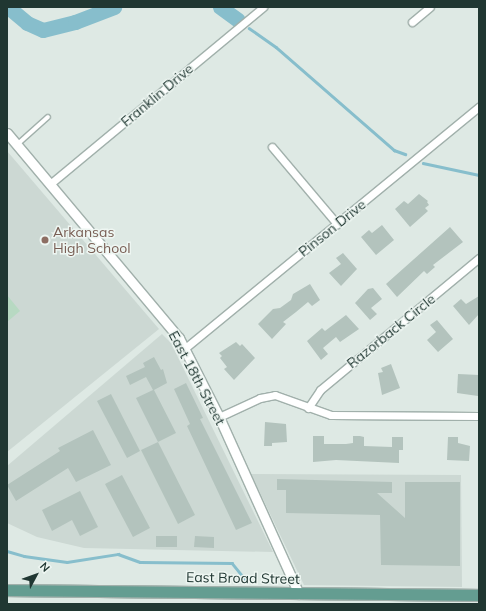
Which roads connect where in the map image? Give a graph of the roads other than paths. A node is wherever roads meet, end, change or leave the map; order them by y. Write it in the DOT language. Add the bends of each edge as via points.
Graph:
graph roads {
  1 [pos="263,7"];
  2 [pos="430,7"];
  3 [pos="412,22"];
  4 [pos="479,107"];
  5 [pos="48,117"];
  6 [pos="7,133"];
  7 [pos="17,145"];
  8 [pos="272,147"];
  9 [pos="50,184"];
  10 [pos="337,224"];
  11 [pos="479,258"];
  12 [pos="184,349"];
  13 [pos="308,408"];
  14 [pos="479,416"];
  15 [pos="219,417"];
  16 [pos="7,590"];
  17 [pos="299,594"];
  18 [pos="479,595"];
  1 -- 9 [label="street, Franklin Drive"];
  2 -- 3 [label="street"];
  4 -- 10 [label="street, Pinson Drive"];
  5 -- 7 [label="lane"];
  6 -- 7 [label="street, East 18th Street"];
  7 -- 9 [label="street, East 18th Street"];
  8 -- 10 [label="street"];
  9 -- 12 [label="street, East 18th Street" via="179,338"];
  10 -- 12 [label="street, Pinson Drive"];
  11 -- 13 [label="street, Razorback Circle" via="320,390"];
  12 -- 15 [label="street, East 18th Street"];
  13 -- 14 [label="street" via="331,415"];
  13 -- 15 [label="street" via="275,395 260,398"];
  15 -- 17 [label="street, East 18th Street"];
  16 -- 17 [label="main road, East Broad Street"];
  17 -- 18 [label="main road, East Broad Street"];
}
